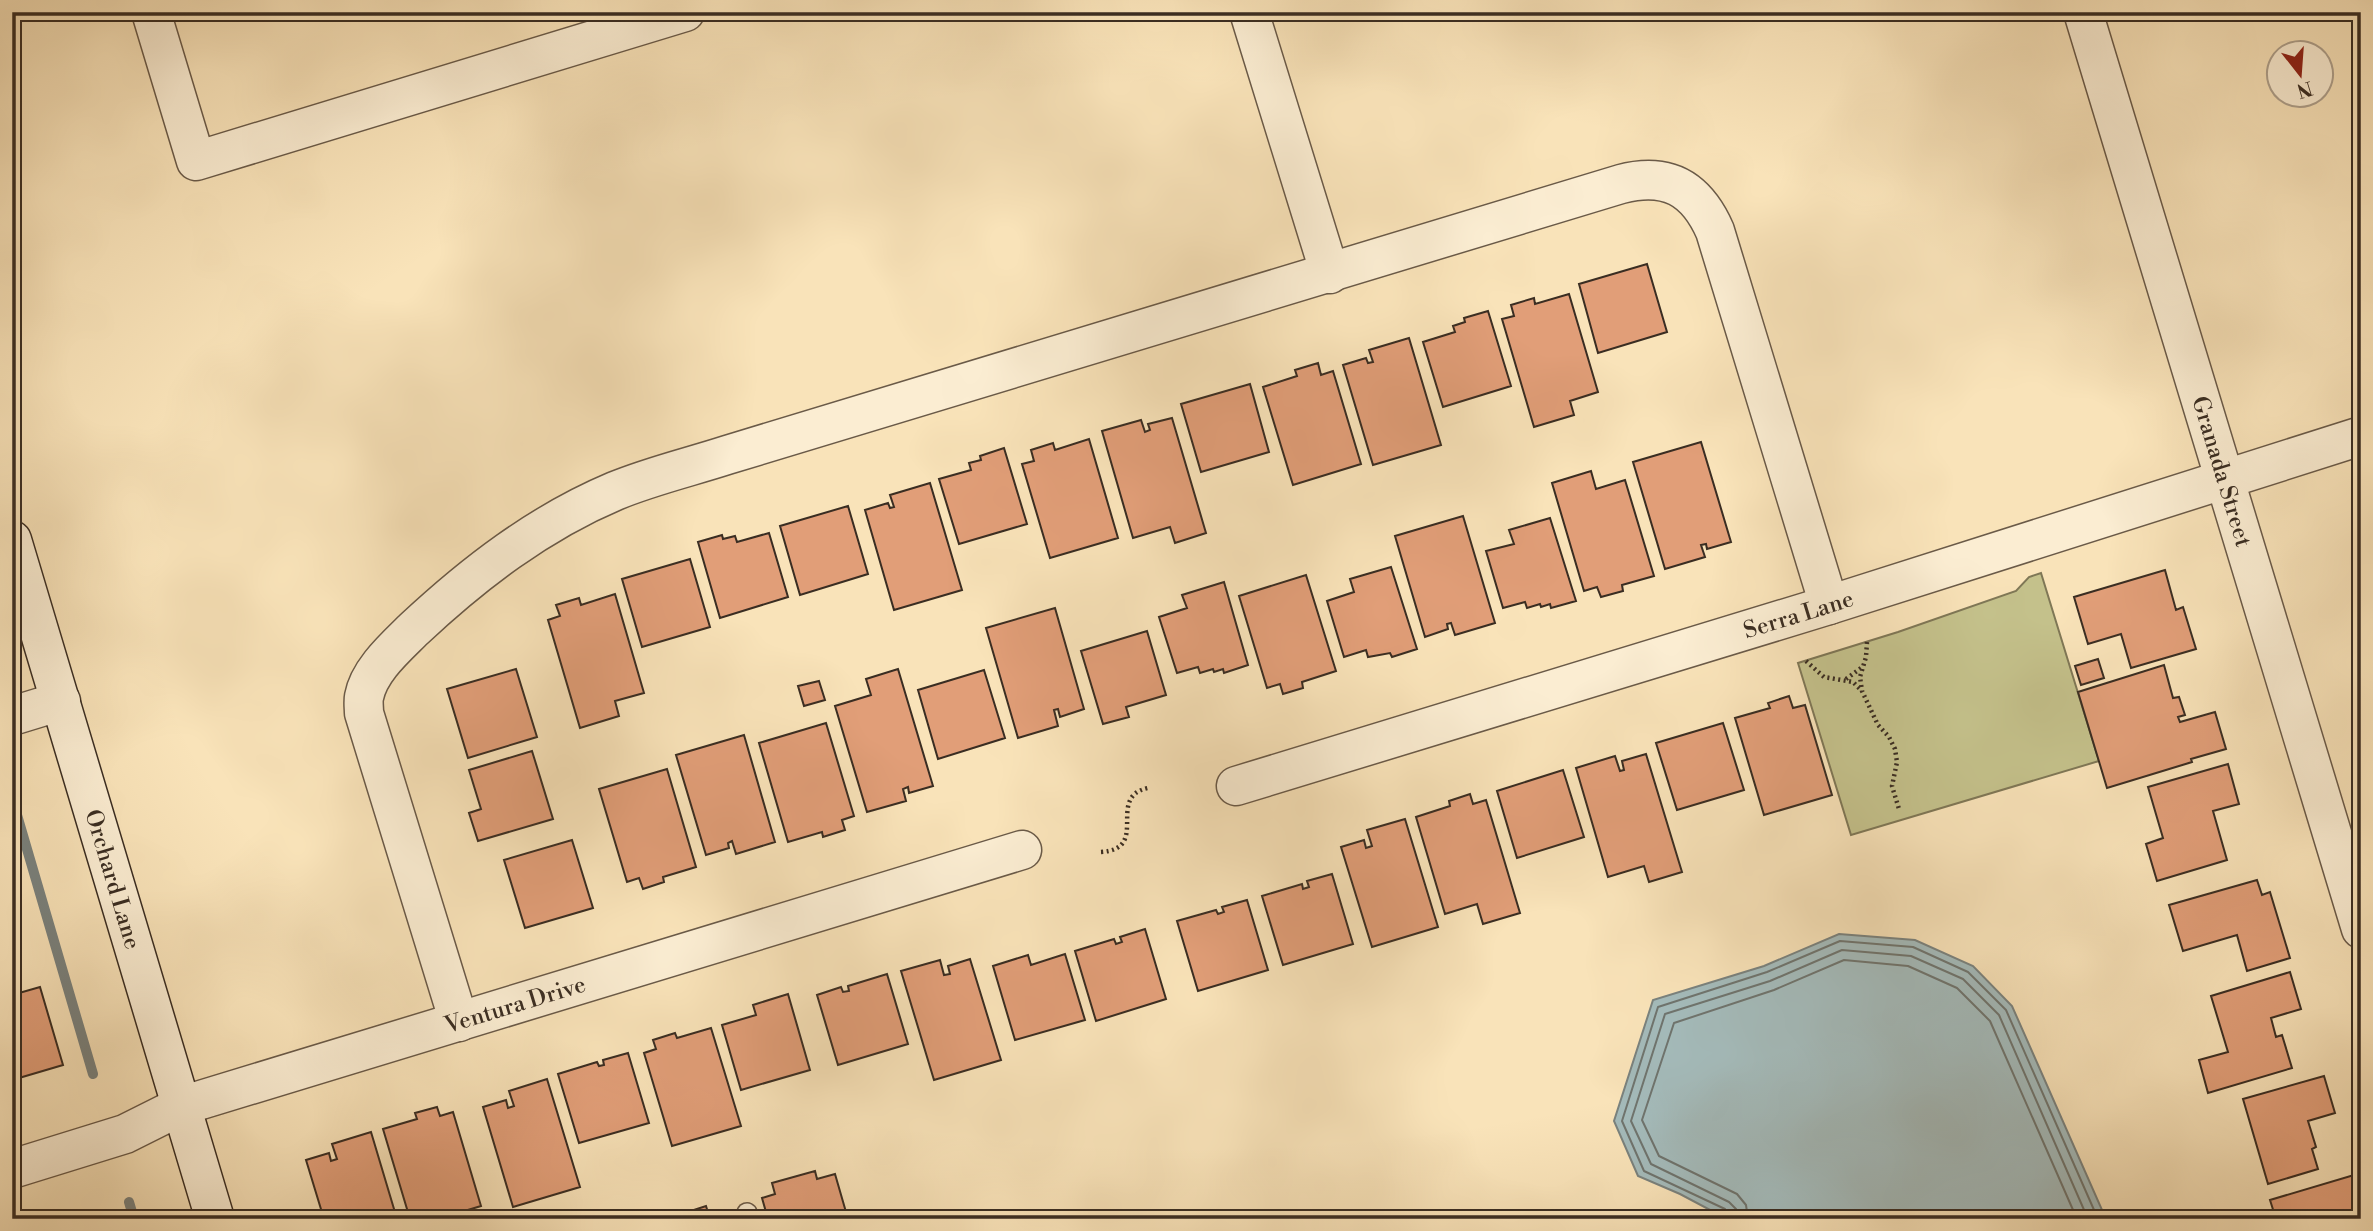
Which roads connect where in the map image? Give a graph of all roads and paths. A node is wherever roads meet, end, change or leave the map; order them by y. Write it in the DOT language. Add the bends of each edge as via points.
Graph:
graph roads {
  1 [pos="152,12"];
  2 [pos="685,12"];
  3 [pos="1249,12"];
  4 [pos="2082,12"];
  5 [pos="1330,274"];
  6 [pos="2361,436"];
  7 [pos="2226,480"];
  8 [pos="12,540"];
  9 [pos="1829,606"];
  10 [pos="1867,642"];
  11 [pos="1806,661"];
  12 [pos="1863,664"];
  13 [pos="1842,681"];
  14 [pos="1862,691"];
  15 [pos="61,701"];
  16 [pos="12,716"];
  17 [pos="1236,786"];
  18 [pos="1148,788"];
  19 [pos="1899,809"];
  20 [pos="1022,850"];
  21 [pos="1101,852"];
  22 [pos="2361,929"];
  23 [pos="459,1022"];
  24 [pos="181,1106"];
  25 [pos="12,1169"];
  26 [pos="215,1219"];
  1 -- 2 [label="street" via="195,161"];
  3 -- 5 [label="street"];
  4 -- 7 [label="street, Granada Street"];
  5 -- 9 [label="street" via="1636,180 1669,182 1685,190 1699,202 1715,232"];
  5 -- 23 [label="street" via="616,491 542,528 457,589 376,672 364,697 364,713"];
  6 -- 7 [label="street, Serra Lane"];
  7 -- 9 [label="street, Serra Lane"];
  7 -- 22 [label="street, Granada Street"];
  8 -- 15 [label="street, Orchard Lane"];
  9 -- 17 [label="street, Serra Lane"];
  10 -- 12 [label="path"];
  11 -- 13 [label="path" via="1824,677"];
  12 -- 13 [label="path"];
  12 -- 14 [label="path"];
  13 -- 14 [label="path" via="1853,682"];
  14 -- 19 [label="path" via="1878,726 1895,748 1892,786"];
  15 -- 16 [label="street"];
  15 -- 24 [label="street, Orchard Lane"];
  18 -- 21 [label="path" via="1129,802 1125,842"];
  20 -- 23 [label="street, Ventura Drive"];
  23 -- 24 [label="street, Ventura Drive"];
  24 -- 25 [label="street, Ventura Drive" via="125,1134"];
  24 -- 26 [label="street, Orchard Lane"];
}
